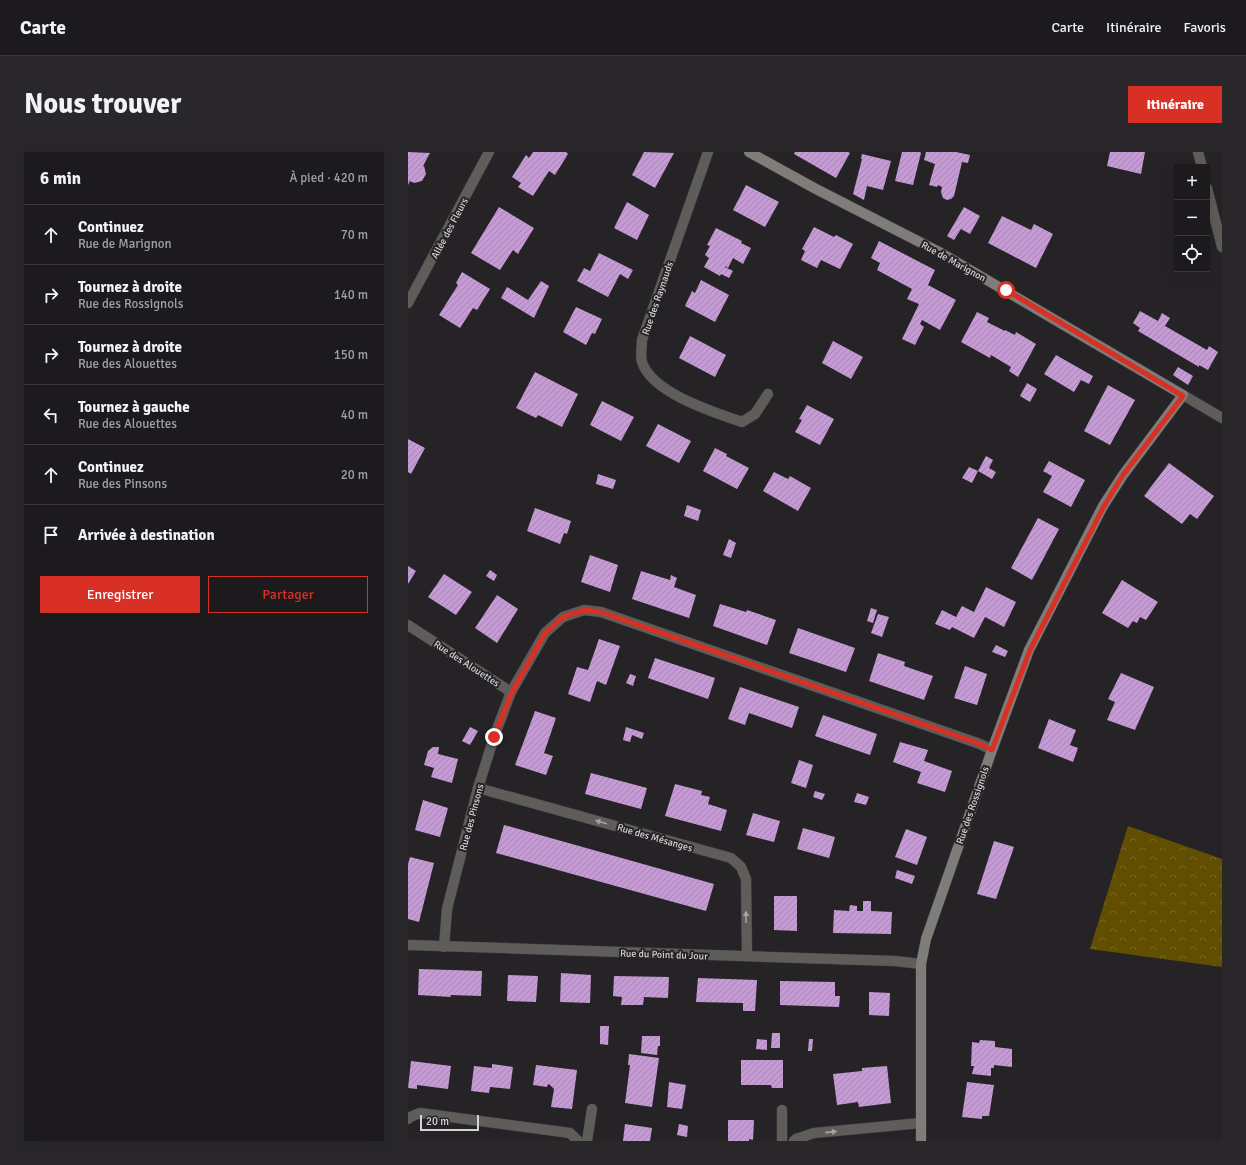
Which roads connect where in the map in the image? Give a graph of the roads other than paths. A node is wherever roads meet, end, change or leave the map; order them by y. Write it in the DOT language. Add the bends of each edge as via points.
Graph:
graph roads {
  1 [pos="489,152"];
  2 [pos="708,152"];
  3 [pos="749,152"];
  4 [pos="1198,152"];
  5 [pos="1201,164"];
  6 [pos="1210,200"];
  7 [pos="1222,247"];
  8 [pos="408,303"];
  9 [pos="768,394"];
  10 [pos="1183,396"];
  11 [pos="1220,414"];
  12 [pos="408,626"];
  13 [pos="512,692"];
  14 [pos="992,750"];
  15 [pos="478,788"];
  16 [pos="408,945"];
  17 [pos="444,946"];
  18 [pos="746,956"];
  19 [pos="921,964"];
  20 [pos="592,1109"];
  21 [pos="782,1110"];
  22 [pos="408,1119"];
  23 [pos="921,1122"];
  24 [pos="578,1141"];
  25 [pos="587,1141"];
  26 [pos="782,1141"];
  27 [pos="794,1141"];
  28 [pos="921,1141"];
  1 -- 8 [label="street, Allée des Fleurs"];
  2 -- 9 [label="street, Rue des Raynauds" via="642,340 642,361 652,378 666,390 714,413 742,422 755,414"];
  3 -- 10 [label="street, Rue de Marignon" via="941,253"];
  4 -- 5 [label="street"];
  6 -- 7 [label="street"];
  10 -- 11 [label="street, Rue de Marignon"];
  10 -- 14 [label="street, Rue des Rossignols" via="1123,475 1104,506 1030,650"];
  12 -- 13 [label="street, Rue des Alouettes"];
  13 -- 14 [label="street, Rue des Alouettes" via="545,633 563,617 584,610 601,612"];
  13 -- 15 [label="street, Rue des Pinsons"];
  14 -- 19 [label="street, Rue des Rossignols" via="926,939"];
  15 -- 17 [label="street, Rue des Pinsons" via="447,909"];
  18 -- 15 [label="street, Rue des Mésanges, one-way" via="746,879 741,867 731,858"];
  16 -- 17 [label="street, Rue du Point du Jour"];
  17 -- 18 [label="street, Rue du Point du Jour"];
  18 -- 19 [label="street, Rue du Point du Jour"];
  19 -- 23 [label="street, Rue des Rossignols"];
  20 -- 25 [label="street"];
  21 -- 26 [label="street"];
  22 -- 24 [label="street" via="420,1113 428,1114 570,1133"];
  27 -- 23 [label="street, one-way" via="814,1133"];
  23 -- 28 [label="street, Rue des Rossignols"];
}
